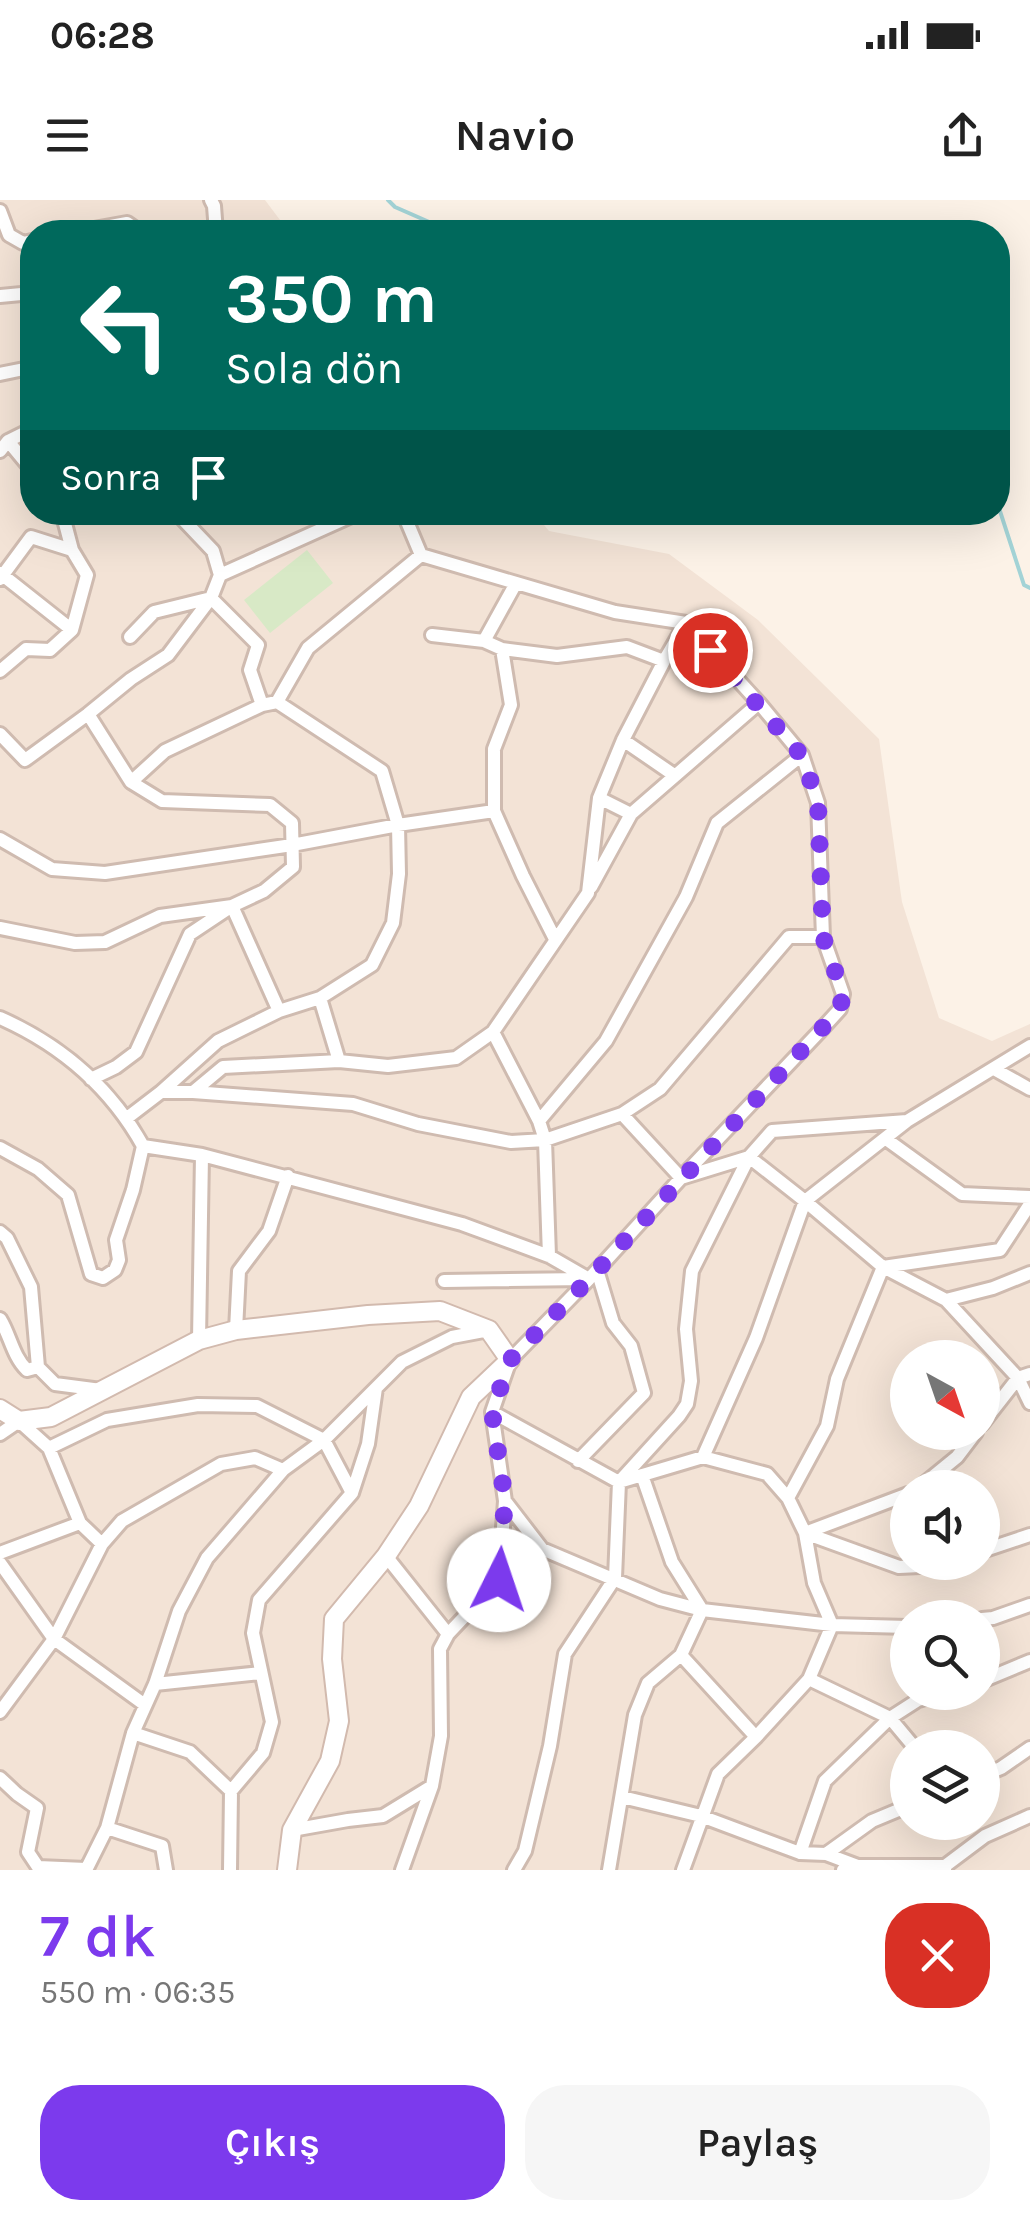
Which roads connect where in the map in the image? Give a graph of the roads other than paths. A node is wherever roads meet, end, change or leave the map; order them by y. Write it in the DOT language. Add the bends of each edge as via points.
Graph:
graph roads {
  1 [pos="0,211"];
  2 [pos="20,242"];
  3 [pos="65,525"];
  4 [pos="188,525"];
  5 [pos="331,525"];
  6 [pos="409,525"];
  7 [pos="72,550"];
  8 [pos="421,554"];
  9 [pos="220,575"];
  10 [pos="1,576"];
  11 [pos="516,583"];
  12 [pos="211,598"];
  13 [pos="686,624"];
  14 [pos="72,630"];
  15 [pos="432,636"];
  16 [pos="130,638"];
  17 [pos="484,641"];
  18 [pos="502,649"];
  19 [pos="664,660"];
  20 [pos="0,671"];
  21 [pos="277,702"];
  22 [pos="758,703"];
  23 [pos="262,705"];
  24 [pos="88,714"];
  25 [pos="0,734"];
  26 [pos="624,740"];
  27 [pos="802,756"];
  28 [pos="674,774"];
  29 [pos="131,782"];
  30 [pos="599,798"];
  31 [pos="494,811"];
  32 [pos="631,814"];
  33 [pos="398,825"];
  34 [pos="0,838"];
  35 [pos="292,845"];
  36 [pos="588,893"];
  37 [pos="232,906"];
  38 [pos="0,928"];
  39 [pos="823,937"];
  40 [pos="555,939"];
  41 [pos="320,998"];
  42 [pos="279,1011"];
  43 [pos="0,1018"];
  44 [pos="493,1032"];
  45 [pos="1030,1046"];
  46 [pos="339,1061"];
  47 [pos="994,1070"];
  48 [pos="90,1079"];
  49 [pos="1030,1090"];
  50 [pos="160,1092"];
  51 [pos="193,1092"];
  52 [pos="622,1114"];
  53 [pos="127,1118"];
  54 [pos="908,1120"];
  55 [pos="539,1121"];
  56 [pos="886,1139"];
  57 [pos="544,1140"];
  58 [pos="143,1146"];
  59 [pos="0,1148"];
  60 [pos="202,1155"];
  61 [pos="750,1158"];
  62 [pos="288,1176"];
  63 [pos="681,1178"];
  64 [pos="806,1201"];
  65 [pos="1030,1201"];
  66 [pos="0,1232"];
  67 [pos="550,1256"];
  68 [pos="883,1267"];
  69 [pos="1030,1273"];
  70 [pos="593,1275"];
  71 [pos="444,1282"];
  72 [pos="946,1300"];
  73 [pos="0,1319"];
  74 [pos="236,1330"];
  75 [pos="489,1330"];
  76 [pos="199,1340"];
  77 [pos="510,1360"];
  78 [pos="38,1367"];
  79 [pos="1024,1376"];
  80 [pos="376,1388"];
  81 [pos="101,1390"];
  82 [pos="1000,1403"];
  83 [pos="1030,1403"];
  84 [pos="0,1408"];
  85 [pos="492,1412"];
  86 [pos="19,1421"];
  87 [pos="0,1434"];
  88 [pos="324,1440"];
  89 [pos="49,1448"];
  90 [pos="962,1450"];
  91 [pos="703,1457"];
  92 [pos="578,1461"];
  93 [pos="283,1470"];
  94 [pos="941,1470"];
  95 [pos="642,1475"];
  96 [pos="619,1482"];
  97 [pos="352,1493"];
  98 [pos="788,1498"];
  99 [pos="505,1500"];
  100 [pos="890,1501"];
  101 [pos="80,1522"];
  102 [pos="806,1532"];
  103 [pos="1030,1535"];
  104 [pos="102,1544"];
  105 [pos="1000,1545"];
  106 [pos="0,1553"];
  107 [pos="386,1556"];
  108 [pos="0,1564"];
  109 [pos="890,1564"];
  110 [pos="615,1578"];
  111 [pos="1030,1604"];
  112 [pos="702,1610"];
  113 [pos="1000,1613"];
  114 [pos="832,1624"];
  115 [pos="890,1626"];
  116 [pos="448,1634"];
  117 [pos="54,1639"];
  118 [pos="680,1656"];
  119 [pos="1030,1661"];
  120 [pos="260,1673"];
  121 [pos="1000,1674"];
  122 [pos="809,1679"];
  123 [pos="154,1684"];
  124 [pos="2,1706"];
  125 [pos="145,1706"];
  126 [pos="902,1710"];
  127 [pos="890,1718"];
  128 [pos="900,1730"];
  129 [pos="133,1733"];
  130 [pos="756,1737"];
  131 [pos="1030,1748"];
  132 [pos="1000,1768"];
  133 [pos="0,1778"];
  134 [pos="432,1786"];
  135 [pos="230,1791"];
  136 [pos="622,1796"];
  137 [pos="890,1814"];
  138 [pos="701,1816"];
  139 [pos="1030,1816"];
  140 [pos="107,1828"];
  141 [pos="1000,1829"];
  142 [pos="292,1830"];
  143 [pos="980,1840"];
  144 [pos="800,1853"];
  145 [pos="826,1854"];
  146 [pos="857,1868"];
  147 [pos="945,1868"];
  148 [pos="86,1869"];
  149 [pos="166,1870"];
  150 [pos="230,1870"];
  151 [pos="287,1870"];
  152 [pos="402,1870"];
  153 [pos="514,1870"];
  154 [pos="609,1870"];
  155 [pos="683,1870"];
  156 [pos="843,1870"];
  1 -- 2 [label="street" via="9,235"];
  3 -- 7 [label="street"];
  4 -- 9 [label="street" via="213,551"];
  5 -- 9 [label="street"];
  6 -- 8 [label="street"];
  7 -- 10 [label="street" via="31,538"];
  7 -- 14 [label="street" via="87,575"];
  8 -- 11 [label="street"];
  8 -- 21 [label="street" via="308,648"];
  9 -- 12 [label="street"];
  10 -- 14 [label="street"];
  11 -- 13 [label="street"];
  11 -- 17 [label="street"];
  12 -- 16 [label="street" via="154,612"];
  12 -- 23 [label="street" via="258,645 250,670"];
  12 -- 24 [label="street" via="168,656"];
  13 -- 19 [label="street"];
  13 -- 22 [label="street"];
  14 -- 20 [label="street" via="50,650 26,649"];
  15 -- 17 [label="street"];
  17 -- 18 [label="street"];
  18 -- 19 [label="street" via="557,656 628,647"];
  18 -- 31 [label="street" via="512,705 494,749"];
  19 -- 26 [label="street"];
  21 -- 23 [label="street"];
  21 -- 33 [label="street" via="382,771"];
  22 -- 27 [label="street"];
  22 -- 28 [label="street"];
  23 -- 29 [label="street" via="166,751"];
  24 -- 25 [label="street" via="25,760"];
  24 -- 29 [label="street"];
  26 -- 28 [label="street"];
  26 -- 30 [label="street"];
  27 -- 39 [label="street" via="818,803"];
  27 -- 55 [label="street" via="716,823 686,897 606,1041"];
  28 -- 32 [label="street"];
  29 -- 35 [label="street" via="162,801 270,804 292,822"];
  30 -- 32 [label="street"];
  30 -- 36 [label="street"];
  31 -- 33 [label="street"];
  31 -- 40 [label="street"];
  32 -- 36 [label="street"];
  33 -- 35 [label="street"];
  33 -- 41 [label="street" via="393,923 372,965"];
  34 -- 35 [label="street" via="52,869 105,872"];
  35 -- 37 [label="street" via="293,866 264,891"];
  36 -- 40 [label="street"];
  37 -- 38 [label="street" via="160,916 105,942"];
  37 -- 42 [label="street"];
  37 -- 48 [label="street" via="190,934 136,1052"];
  39 -- 52 [label="street" via="789,938 660,1088"];
  39 -- 63 [label="street" via="843,994 840,1009"];
  40 -- 44 [label="street"];
  41 -- 42 [label="street"];
  41 -- 46 [label="street"];
  42 -- 50 [label="street" via="218,1041"];
  43 -- 48 [label="street" via="63,1053"];
  44 -- 46 [label="street" via="456,1058 388,1066"];
  44 -- 55 [label="street"];
  45 -- 47 [label="street"];
  46 -- 51 [label="street" via="223,1067"];
  47 -- 49 [label="street"];
  47 -- 54 [label="street"];
  48 -- 53 [label="street"];
  50 -- 51 [label="street"];
  50 -- 53 [label="street"];
  51 -- 57 [label="street" via="353,1104 511,1142"];
  52 -- 57 [label="street"];
  52 -- 63 [label="street"];
  53 -- 58 [label="street"];
  54 -- 56 [label="street"];
  54 -- 61 [label="street" via="772,1130"];
  55 -- 57 [label="street"];
  56 -- 64 [label="street"];
  56 -- 65 [label="street" via="962,1194"];
  57 -- 67 [label="street"];
  58 -- 59 [label="street" via="116,1240 115,1270 103,1278 91,1274 68,1195"];
  58 -- 60 [label="street"];
  60 -- 62 [label="street"];
  60 -- 76 [label="street"];
  61 -- 63 [label="street"];
  61 -- 64 [label="street"];
  61 -- 96 [label="street" via="692,1271 687,1404"];
  62 -- 67 [label="street"];
  62 -- 74 [label="street" via="269,1232 239,1271"];
  63 -- 70 [label="street"];
  64 -- 68 [label="street"];
  64 -- 91 [label="street"];
  65 -- 68 [label="street" via="1000,1250"];
  66 -- 78 [label="street" via="30,1287"];
  67 -- 70 [label="street"];
  68 -- 72 [label="street"];
  68 -- 98 [label="street" via="836,1379 826,1426"];
  69 -- 72 [label="street"];
  70 -- 71 [label="street"];
  70 -- 77 [label="street"];
  70 -- 92 [label="street" via="613,1323 631,1346 644,1393"];
  72 -- 79 [label="street"];
  73 -- 78 [label="street" via="20,1364"];
  74 -- 75 [label="street" via="440,1311"];
  74 -- 76 [label="street"];
  75 -- 77 [label="street"];
  75 -- 80 [label="street" via="452,1337 402,1362"];
  76 -- 81 [label="street"];
  77 -- 85 [label="street"];
  77 -- 107 [label="street" via="471,1397 419,1506"];
  78 -- 81 [label="street" via="54,1384"];
  79 -- 82 [label="street"];
  79 -- 83 [label="street"];
  80 -- 88 [label="street"];
  80 -- 97 [label="street"];
  81 -- 86 [label="street" via="50,1417"];
  84 -- 86 [label="street"];
  85 -- 92 [label="street"];
  85 -- 99 [label="street"];
  86 -- 87 [label="street"];
  86 -- 89 [label="street"];
  88 -- 89 [label="street" via="257,1406 198,1405 107,1420"];
  88 -- 93 [label="street"];
  88 -- 97 [label="street"];
  89 -- 101 [label="street"];
  90 -- 94 [label="street"];
  91 -- 95 [label="street"];
  91 -- 98 [label="street" via="767,1474"];
  92 -- 96 [label="street"];
  93 -- 104 [label="street" via="255,1458 221,1464 122,1522"];
  93 -- 123 [label="street" via="207,1558 178,1611"];
  95 -- 96 [label="street"];
  95 -- 112 [label="street" via="672,1562"];
  96 -- 110 [label="street"];
  97 -- 120 [label="street" via="259,1600 253,1633"];
  98 -- 102 [label="street"];
  99 -- 110 [label="street" via="542,1549"];
  99 -- 116 [label="street" via="499,1580"];
  100 -- 102 [label="street"];
  101 -- 104 [label="street"];
  101 -- 106 [label="street"];
  102 -- 109 [label="street"];
  102 -- 114 [label="street" via="814,1583"];
  103 -- 105 [label="street"];
  104 -- 117 [label="street"];
  107 -- 116 [label="street"];
  107 -- 142 [label="street" via="334,1620 340,1722 330,1761"];
  108 -- 117 [label="street"];
  110 -- 112 [label="street"];
  110 -- 153 [label="street" via="565,1654 550,1746"];
  111 -- 113 [label="street"];
  112 -- 114 [label="street"];
  112 -- 118 [label="street"];
  114 -- 115 [label="street"];
  114 -- 122 [label="street"];
  116 -- 134 [label="street" via="440,1649 441,1736"];
  117 -- 124 [label="street"];
  117 -- 125 [label="street"];
  118 -- 130 [label="street"];
  118 -- 136 [label="street" via="648,1684 635,1715"];
  119 -- 121 [label="street"];
  120 -- 123 [label="street"];
  120 -- 135 [label="street" via="272,1722 263,1753"];
  122 -- 127 [label="street"];
  122 -- 130 [label="street"];
  123 -- 125 [label="street"];
  125 -- 129 [label="street"];
  126 -- 127 [label="street"];
  127 -- 128 [label="street"];
  127 -- 144 [label="street" via="825,1781"];
  129 -- 135 [label="street" via="190,1752"];
  129 -- 140 [label="street"];
  130 -- 138 [label="street" via="718,1774"];
  131 -- 132 [label="street"];
  133 -- 148 [label="street" via="37,1808 28,1852 38,1868"];
  134 -- 142 [label="street" via="384,1816"];
  134 -- 152 [label="street"];
  135 -- 150 [label="street"];
  136 -- 138 [label="street"];
  136 -- 154 [label="street"];
  137 -- 145 [label="street"];
  138 -- 144 [label="street"];
  138 -- 155 [label="street"];
  139 -- 141 [label="street"];
  140 -- 148 [label="street"];
  140 -- 149 [label="street" via="162,1846"];
  142 -- 151 [label="street"];
  143 -- 147 [label="street"];
  144 -- 145 [label="street"];
  145 -- 146 [label="street"];
  146 -- 147 [label="street"];
  146 -- 156 [label="street"];
}
